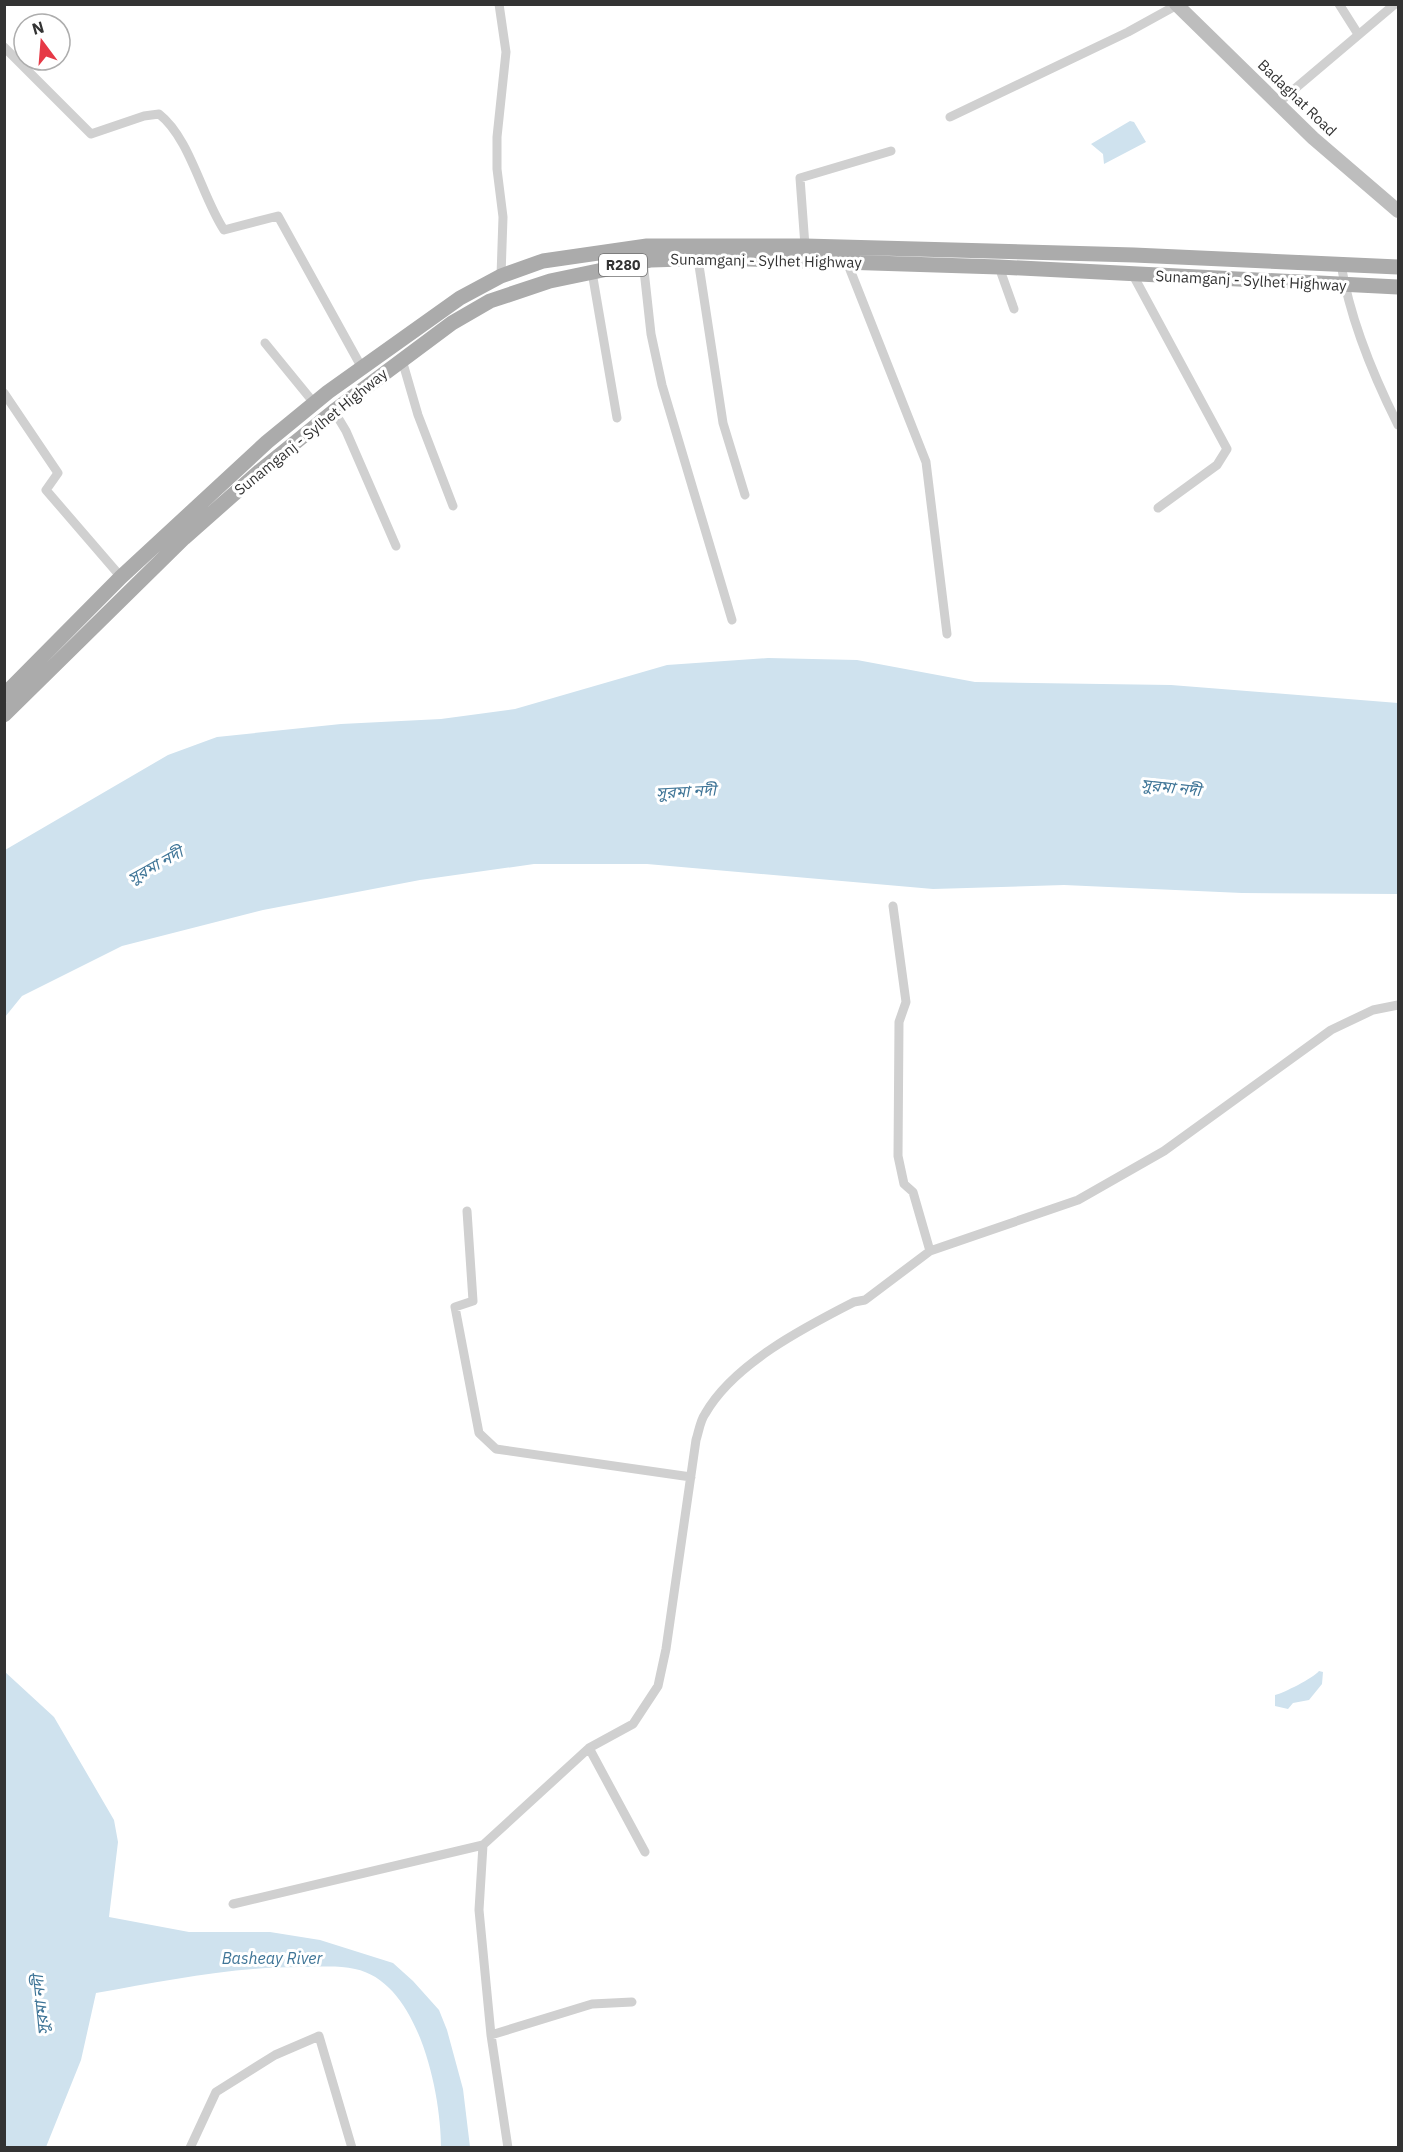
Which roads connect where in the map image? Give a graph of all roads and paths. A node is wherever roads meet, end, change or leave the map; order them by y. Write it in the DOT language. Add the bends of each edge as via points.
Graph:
graph roads {
  1 [pos="499,4"];
  2 [pos="1339,4"];
  3 [pos="1177,5"];
  4 [pos="1394,6"];
  5 [pos="1398,15"];
  6 [pos="1358,34"];
  7 [pos="4,47"];
  8 [pos="1278,104"];
  9 [pos="950,117"];
  10 [pos="891,151"];
  11 [pos="1398,212"];
  12 [pos="805,246"];
  13 [pos="698,259"];
  14 [pos="1218,259"];
  15 [pos="644,261"];
  16 [pos="846,262"];
  17 [pos="1341,264"];
  18 [pos="999,267"];
  19 [pos="1396,267"];
  20 [pos="592,272"];
  21 [pos="1133,275"];
  22 [pos="501,276"];
  23 [pos="1217,278"];
  24 [pos="1345,285"];
  25 [pos="1396,287"];
  26 [pos="1014,309"];
  27 [pos="265,343"];
  28 [pos="402,360"];
  29 [pos="362,368"];
  30 [pos="4,393"];
  31 [pos="314,403"];
  32 [pos="334,411"];
  33 [pos="617,418"];
  34 [pos="1398,424"];
  35 [pos="745,495"];
  36 [pos="453,506"];
  37 [pos="1158,508"];
  38 [pos="396,546"];
  39 [pos="121,577"];
  40 [pos="732,620"];
  41 [pos="946,634"];
  42 [pos="4,695"];
  43 [pos="4,715"];
  44 [pos="894,906"];
  45 [pos="1398,1005"];
  46 [pos="467,1211"];
  47 [pos="930,1251"];
  48 [pos="691,1477"];
  49 [pos="589,1748"];
  50 [pos="483,1845"];
  51 [pos="645,1852"];
  52 [pos="233,1904"];
  53 [pos="632,2002"];
  54 [pos="491,2035"];
  55 [pos="190,2148"];
  56 [pos="352,2148"];
  57 [pos="508,2148"];
  1 -- 22 [label="street" via="506,52 496,137 502,217"];
  2 -- 6 [label="street"];
  3 -- 8 [label="main road, Badaghat Road"];
  3 -- 9 [label="street"];
  4 -- 5 [label="street"];
  4 -- 6 [label="street"];
  6 -- 8 [label="street"];
  7 -- 29 [label="street" via="91,134 159,114 185,149 224,230 278,216"];
  8 -- 11 [label="main road, Badaghat Road"];
  10 -- 12 [label="street" via="800,178"];
  12 -- 14 [label="main road, Sunamganj - Sylhet Highway / R280"];
  12 -- 22 [label="main road, Sunamganj - Sylhet Highway / R280" via="647,246 543,261"];
  13 -- 15 [label="main road, Sunamganj - Sylhet Highway / R280"];
  13 -- 16 [label="main road, Sunamganj - Sylhet Highway / R280"];
  13 -- 35 [label="street" via="723,423"];
  14 -- 17 [label="main road, Sunamganj - Sylhet Highway / R280"];
  14 -- 23 [label="main road"];
  15 -- 20 [label="main road, Sunamganj - Sylhet Highway / R280"];
  15 -- 40 [label="street" via="651,334 662,385"];
  16 -- 18 [label="main road, Sunamganj - Sylhet Highway / R280"];
  16 -- 41 [label="street" via="926,462"];
  17 -- 19 [label="main road, Sunamganj - Sylhet Highway / R280"];
  17 -- 24 [label="street"];
  18 -- 21 [label="main road, Sunamganj - Sylhet Highway / R280"];
  18 -- 26 [label="street"];
  19 -- 25 [label="main road"];
  20 -- 28 [label="main road, Sunamganj - Sylhet Highway / R280" via="489,301"];
  20 -- 33 [label="street"];
  21 -- 23 [label="main road, Sunamganj - Sylhet Highway / R280"];
  21 -- 37 [label="street" via="1227,449 1217,465"];
  22 -- 29 [label="main road, Sunamganj - Sylhet Highway / R280" via="460,298"];
  23 -- 24 [label="main road, Sunamganj - Sylhet Highway / R280"];
  24 -- 25 [label="main road, Sunamganj - Sylhet Highway / R280"];
  24 -- 34 [label="street" via="1367,355"];
  27 -- 31 [label="street"];
  28 -- 32 [label="main road, Sunamganj - Sylhet Highway / R280"];
  28 -- 36 [label="street" via="418,416"];
  29 -- 31 [label="main road, Sunamganj - Sylhet Highway / R280"];
  30 -- 39 [label="street" via="58,473 46,490"];
  31 -- 39 [label="main road, Sunamganj - Sylhet Highway / R280" via="267,441"];
  32 -- 38 [label="street"];
  32 -- 43 [label="main road, Sunamganj - Sylhet Highway / R280" via="184,538"];
  39 -- 42 [label="main road, Sunamganj - Sylhet Highway / R280"];
  44 -- 47 [label="street" via="906,1002 899,1022 898,1156 904,1184 913,1192"];
  45 -- 47 [label="street" via="1373,1010 1331,1030 1164,1151 1078,1200"];
  46 -- 48 [label="street" via="473,1301 455,1307 479,1433 496,1449"];
  47 -- 48 [label="street" via="865,1300 854,1302 782,1342 720,1393 704,1414"];
  48 -- 49 [label="street" via="658,1686 633,1724"];
  49 -- 50 [label="street"];
  49 -- 51 [label="street"];
  50 -- 52 [label="street"];
  50 -- 54 [label="street" via="479,1910"];
  53 -- 54 [label="street" via="592,2004"];
  54 -- 57 [label="street"];
  55 -- 56 [label="street" via="216,2092 275,2055 319,2036"];
}
